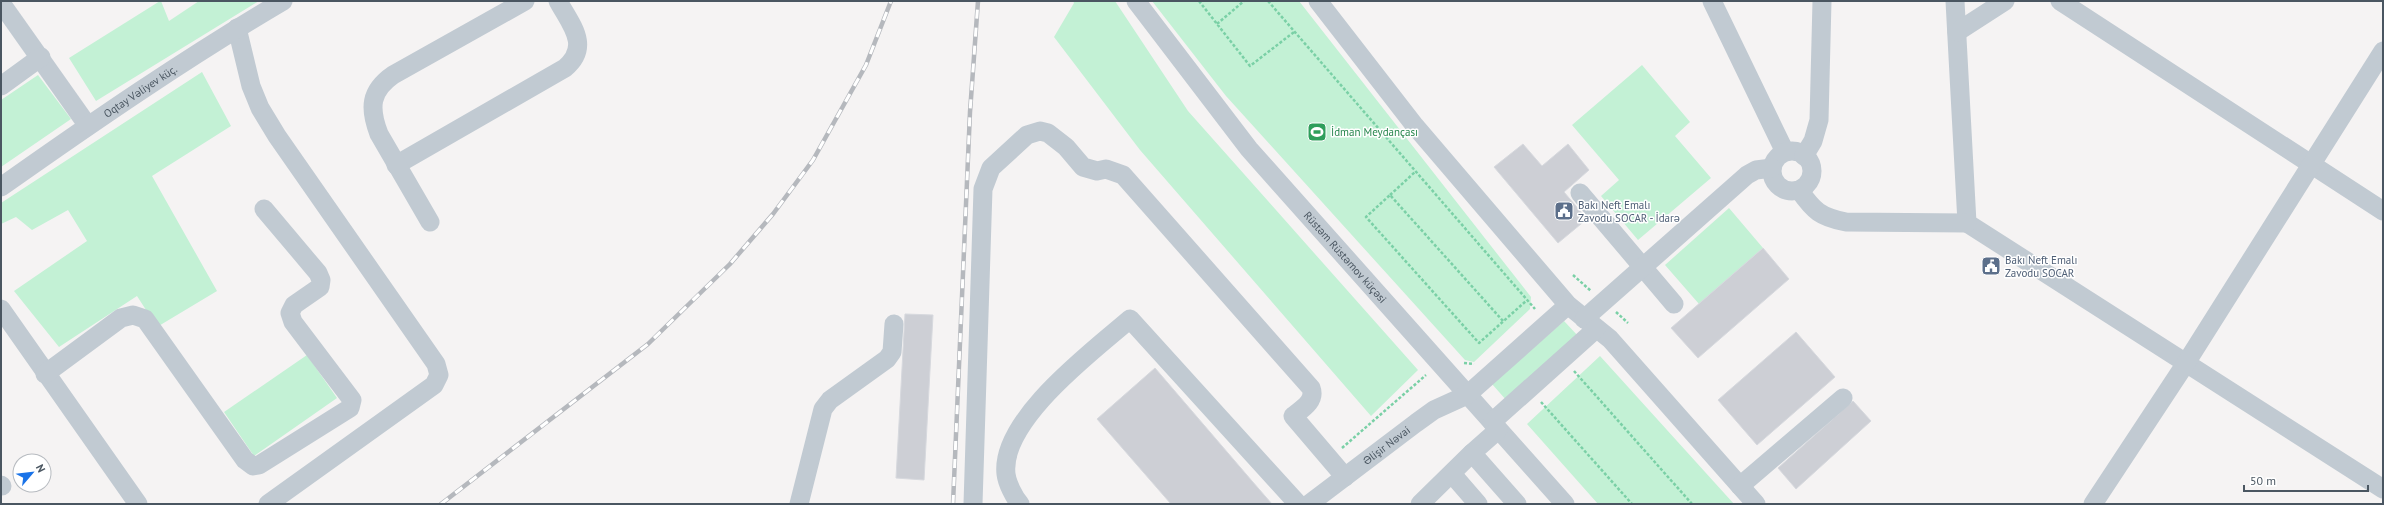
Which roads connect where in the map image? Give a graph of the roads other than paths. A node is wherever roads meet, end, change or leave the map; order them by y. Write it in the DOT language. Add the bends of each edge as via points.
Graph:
graph roads {
  1 [pos="283,1"];
  2 [pos="525,1"];
  3 [pos="558,1"];
  4 [pos="1136,1"];
  5 [pos="1318,1"];
  6 [pos="1712,1"];
  7 [pos="1822,1"];
  8 [pos="1955,1"];
  9 [pos="2005,1"];
  10 [pos="2060,1"];
  11 [pos="1,3"];
  12 [pos="237,28"];
  13 [pos="1957,32"];
  14 [pos="2383,51"];
  15 [pos="41,57"];
  16 [pos="1,86"];
  17 [pos="88,126"];
  18 [pos="1785,152"];
  19 [pos="1804,156"];
  20 [pos="396,165"];
  21 [pos="2311,166"];
  22 [pos="1772,168"];
  23 [pos="1,187"];
  24 [pos="1799,190"];
  25 [pos="1580,193"];
  26 [pos="264,209"];
  27 [pos="2383,211"];
  28 [pos="430,222"];
  29 [pos="1967,223"];
  30 [pos="1644,266"];
  31 [pos="1674,304"];
  32 [pos="1568,305"];
  33 [pos="1,309"];
  34 [pos="894,324"];
  35 [pos="1590,324"];
  36 [pos="2186,363"];
  37 [pos="45,374"];
  38 [pos="1467,395"];
  39 [pos="1843,398"];
  40 [pos="1495,426"];
  41 [pos="1472,453"];
  42 [pos="1452,474"];
  43 [pos="1344,477"];
  44 [pos="2381,485"];
  45 [pos="1740,486"];
  46 [pos="132,502"];
  47 [pos="1427,502"];
  48 [pos="268,504"];
  49 [pos="799,504"];
  50 [pos="973,504"];
  51 [pos="1020,504"];
  52 [pos="1298,504"];
  53 [pos="1309,504"];
  54 [pos="1478,504"];
  55 [pos="1517,504"];
  56 [pos="1565,504"];
  57 [pos="1756,504"];
  58 [pos="2093,504"];
  1 -- 12 [label="street, Oqtay Vəliyev küç."];
  2 -- 20 [label="street" via="393,74 377,88 372,108 374,121"];
  3 -- 20 [label="street" via="577,35 578,50 574,61"];
  4 -- 38 [label="street, Rüstəm Rüstəmov küçəsi" via="1249,149"];
  5 -- 32 [label="street" via="1415,126"];
  6 -- 18 [label="street"];
  7 -- 19 [label="street" via="1819,120 1813,141"];
  8 -- 13 [label="street"];
  9 -- 13 [label="street"];
  10 -- 21 [label="street"];
  11 -- 15 [label="street"];
  12 -- 17 [label="street, Oqtay Vəliyev küç."];
  12 -- 48 [label="street" via="251,86 260,108 436,364 439,375 434,385"];
  13 -- 29 [label="street"];
  14 -- 21 [label="street"];
  15 -- 16 [label="street"];
  15 -- 17 [label="street"];
  17 -- 23 [label="street, Oqtay Vəliyev küç."];
  18 -- 19 [label="street" via="1798,152"];
  18 -- 22 [label="street" via="1774,161"];
  19 -- 24 [label="street" via="1809,161 1811,175 1809,181"];
  20 -- 28 [label="street"];
  21 -- 27 [label="street"];
  21 -- 36 [label="street"];
  22 -- 24 [label="street" via="1772,175 1779,187 1792,191"];
  22 -- 30 [label="street" via="1756,170 1747,175"];
  24 -- 29 [label="street" via="1814,210 1828,218 1846,222"];
  25 -- 30 [label="street"];
  26 -- 37 [label="street" via="319,276 320,287 294,306 290,313 293,322 352,400 350,408 259,465 253,466 245,460 145,319 133,315 121,318"];
  29 -- 36 [label="street"];
  30 -- 31 [label="street"];
  30 -- 35 [label="street"];
  32 -- 35 [label="street"];
  32 -- 38 [label="street, Əlişir Nəvai"];
  33 -- 37 [label="street"];
  34 -- 49 [label="street" via="892,352 887,359 830,400 823,409"];
  35 -- 40 [label="street"];
  35 -- 45 [label="street" via="1610,339"];
  36 -- 44 [label="street"];
  36 -- 58 [label="street"];
  37 -- 46 [label="street"];
  38 -- 40 [label="street, Rüstəm Rüstəmov küçəsi"];
  38 -- 43 [label="street, Əlişir Nəvai" via="1434,410"];
  39 -- 45 [label="street"];
  40 -- 41 [label="street"];
  40 -- 56 [label="street, Rüstəm Rüstəmov küçəsi"];
  41 -- 42 [label="street"];
  41 -- 55 [label="street"];
  42 -- 47 [label="street"];
  42 -- 54 [label="street"];
  43 -- 50 [label="street" via="1293,416 1311,400 1311,388 1226,291 1122,175 1106,169 1097,171 1083,167 1066,146 1048,133 1040,131 1027,135 991,168 983,189"];
  43 -- 53 [label="street, Əlişir Nəvai"];
  45 -- 57 [label="street"];
  51 -- 52 [label="street" via="1006,474 1015,434 1040,400 1130,319"];
}
